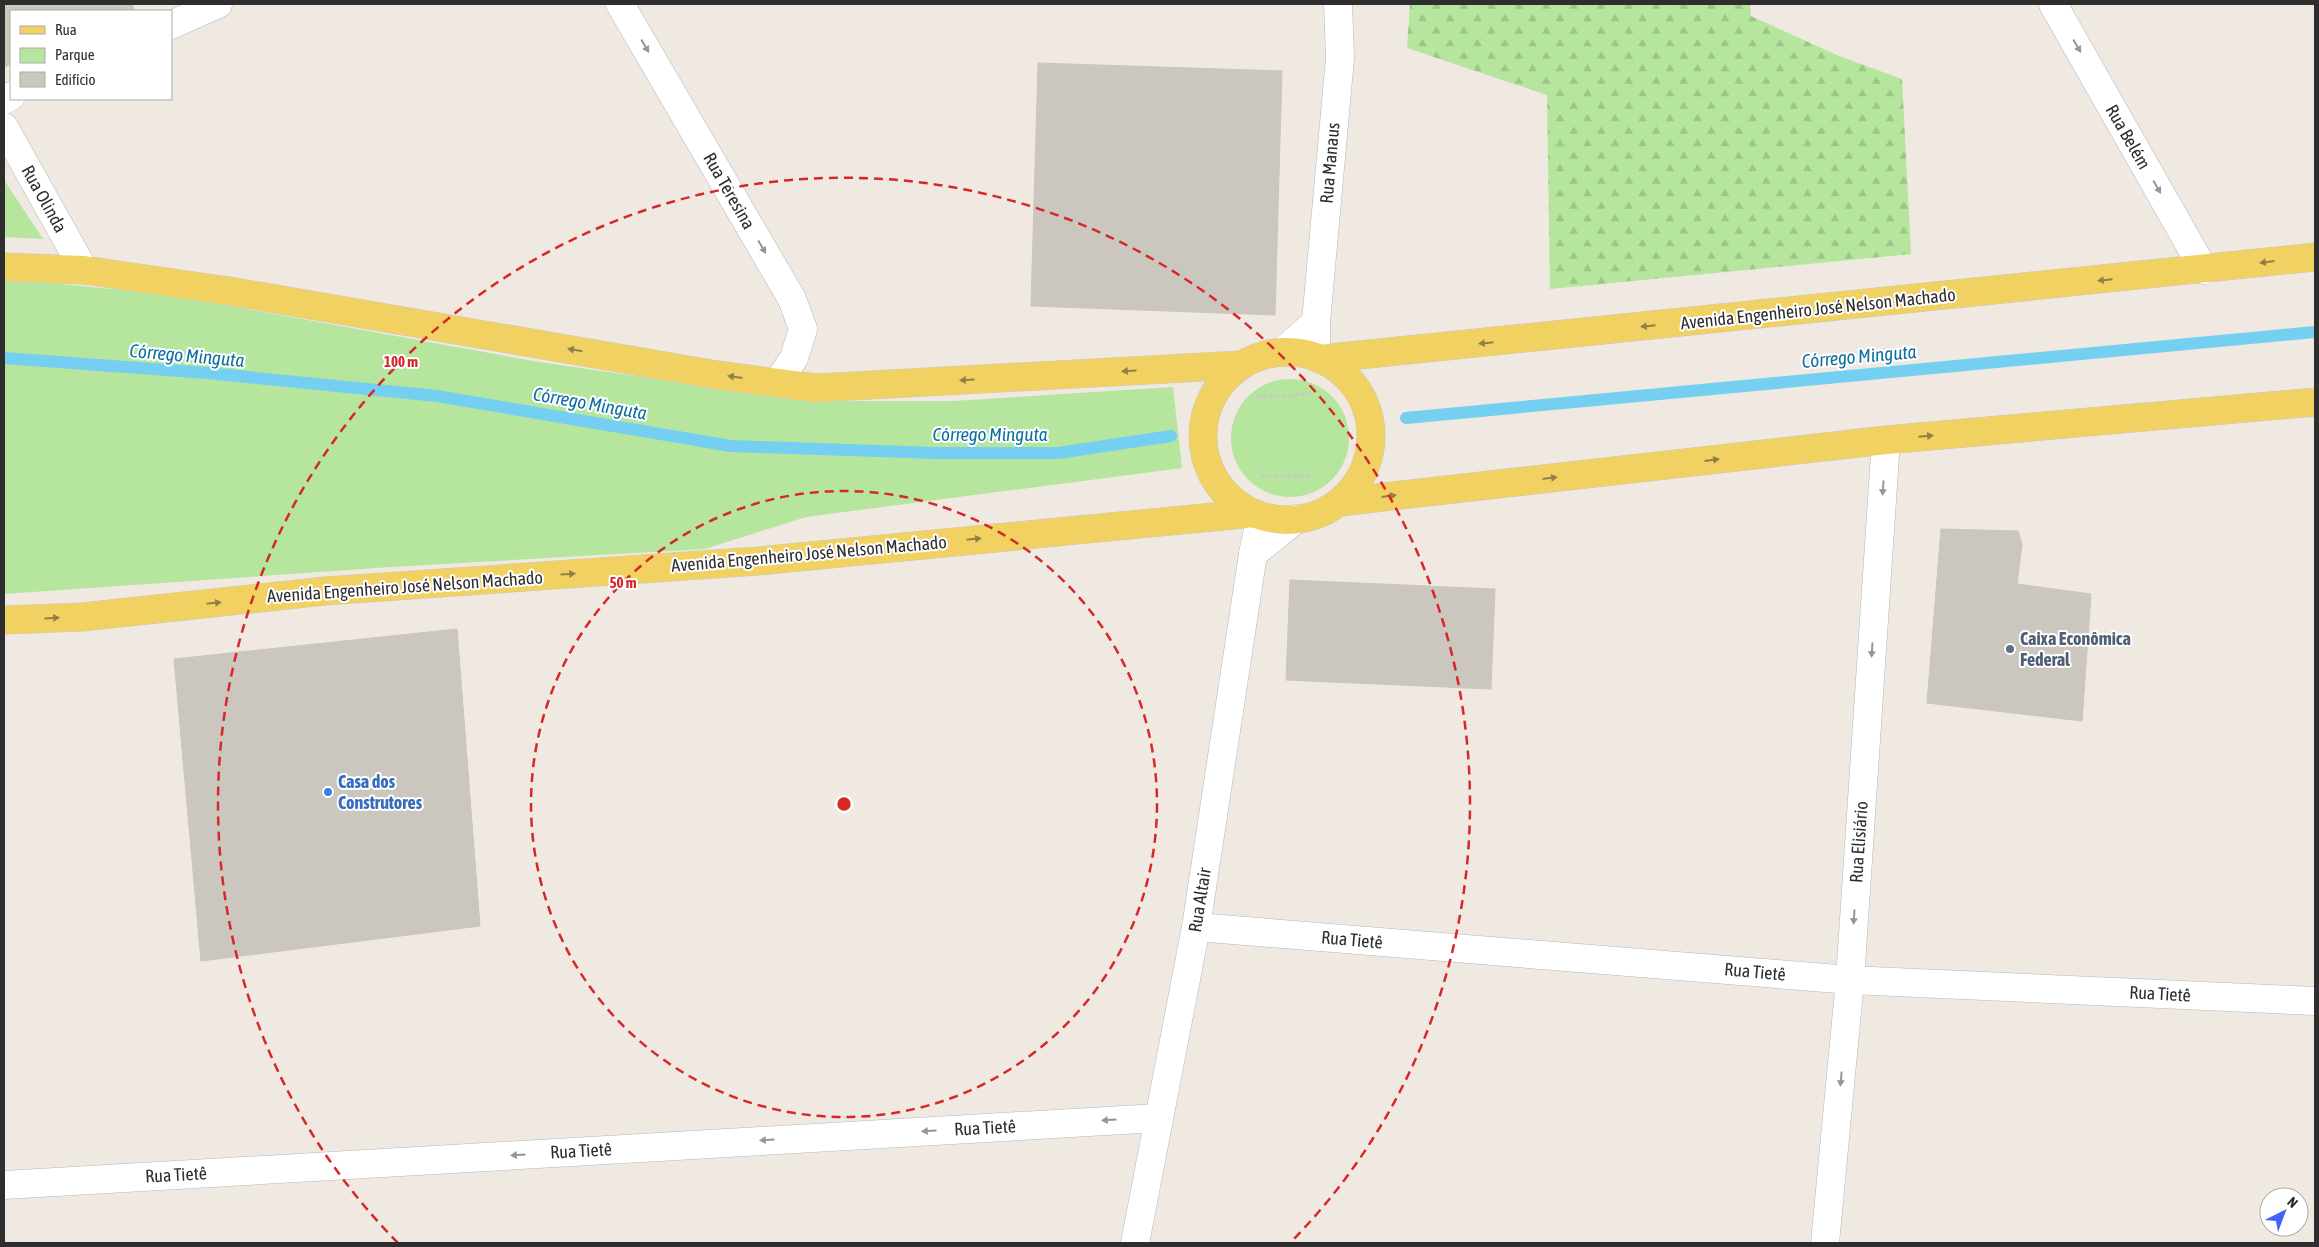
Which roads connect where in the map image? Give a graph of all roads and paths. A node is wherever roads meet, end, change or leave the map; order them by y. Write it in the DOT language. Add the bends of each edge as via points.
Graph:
graph roads {
  1 [pos="218,4"];
  2 [pos="620,4"];
  3 [pos="1339,4"];
  4 [pos="1345,4"];
  5 [pos="2053,4"];
  6 [pos="172,25"];
  7 [pos="4,127"];
  8 [pos="2315,257"];
  9 [pos="4,267"];
  10 [pos="84,270"];
  11 [pos="2204,270"];
  12 [pos="1316,322"];
  13 [pos="1282,352"];
  14 [pos="1318,358"];
  15 [pos="1240,365"];
  16 [pos="777,383"];
  17 [pos="1311,394"];
  18 [pos="1255,398"];
  19 [pos="2315,402"];
  20 [pos="1886,440"];
  21 [pos="1256,476"];
  22 [pos="1316,476"];
  23 [pos="1340,502"];
  24 [pos="1258,514"];
  25 [pos="1296,519"];
  26 [pos="1253,554"];
  27 [pos="4,620"];
  28 [pos="1196,927"];
  29 [pos="1850,980"];
  30 [pos="2315,1001"];
  31 [pos="1158,1118"];
  32 [pos="4,1185"];
  33 [pos="1135,1243"];
  34 [pos="1825,1243"];
  1 -- 6 [label="street"];
  2 -- 16 [label="street, Rua Teresina, one-way" via="792,299 803,329 794,358"];
  3 -- 4 [label="street" via="1342,10"];
  3 -- 12 [label="street, Rua Manaus" via="1340,58"];
  5 -- 11 [label="street, Rua Belém, one-way"];
  7 -- 10 [label="street, Rua Olinda"];
  8 -- 11 [label="main road, Avenida Engenheiro José Nelson Machado, one-way"];
  9 -- 10 [label="main road"];
  16 -- 10 [label="main road, one-way"];
  11 -- 14 [label="main road, Avenida Engenheiro José Nelson Machado, one-way"];
  12 -- 13 [label="street"];
  12 -- 14 [label="street, Rua Manaus"];
  13 -- 14 [label="main road"];
  13 -- 15 [label="main road" via="1268,353"];
  14 -- 23 [label="main road" via="1333,364 1352,382 1364,398 1371,420 1372,443 1367,465 1356,485"];
  15 -- 16 [label="main road, one-way" via="816,388"];
  15 -- 24 [label="main road" via="1214,392 1202,434 1205,457 1214,477 1226,494 1242,507"];
  17 -- 18 [label="path"];
  20 -- 19 [label="main road, one-way"];
  23 -- 20 [label="main road, one-way"];
  20 -- 29 [label="street, Rua Elisiário, one-way"];
  21 -- 22 [label="path"];
  23 -- 25 [label="main road" via="1323,513"];
  24 -- 25 [label="main road" via="1282,520"];
  24 -- 26 [label="street, Rua Altair"];
  27 -- 24 [label="main road, Avenida Engenheiro José Nelson Machado, one-way" via="82,617 325,591 758,561"];
  25 -- 26 [label="street"];
  26 -- 28 [label="street, Rua Altair"];
  28 -- 29 [label="street, Rua Tietê"];
  28 -- 31 [label="street, Rua Altair"];
  29 -- 30 [label="street, Rua Tietê"];
  29 -- 34 [label="street, Rua Elisiário, one-way"];
  31 -- 32 [label="street, Rua Tietê, one-way"];
  31 -- 33 [label="street, Rua Altair"];
}
